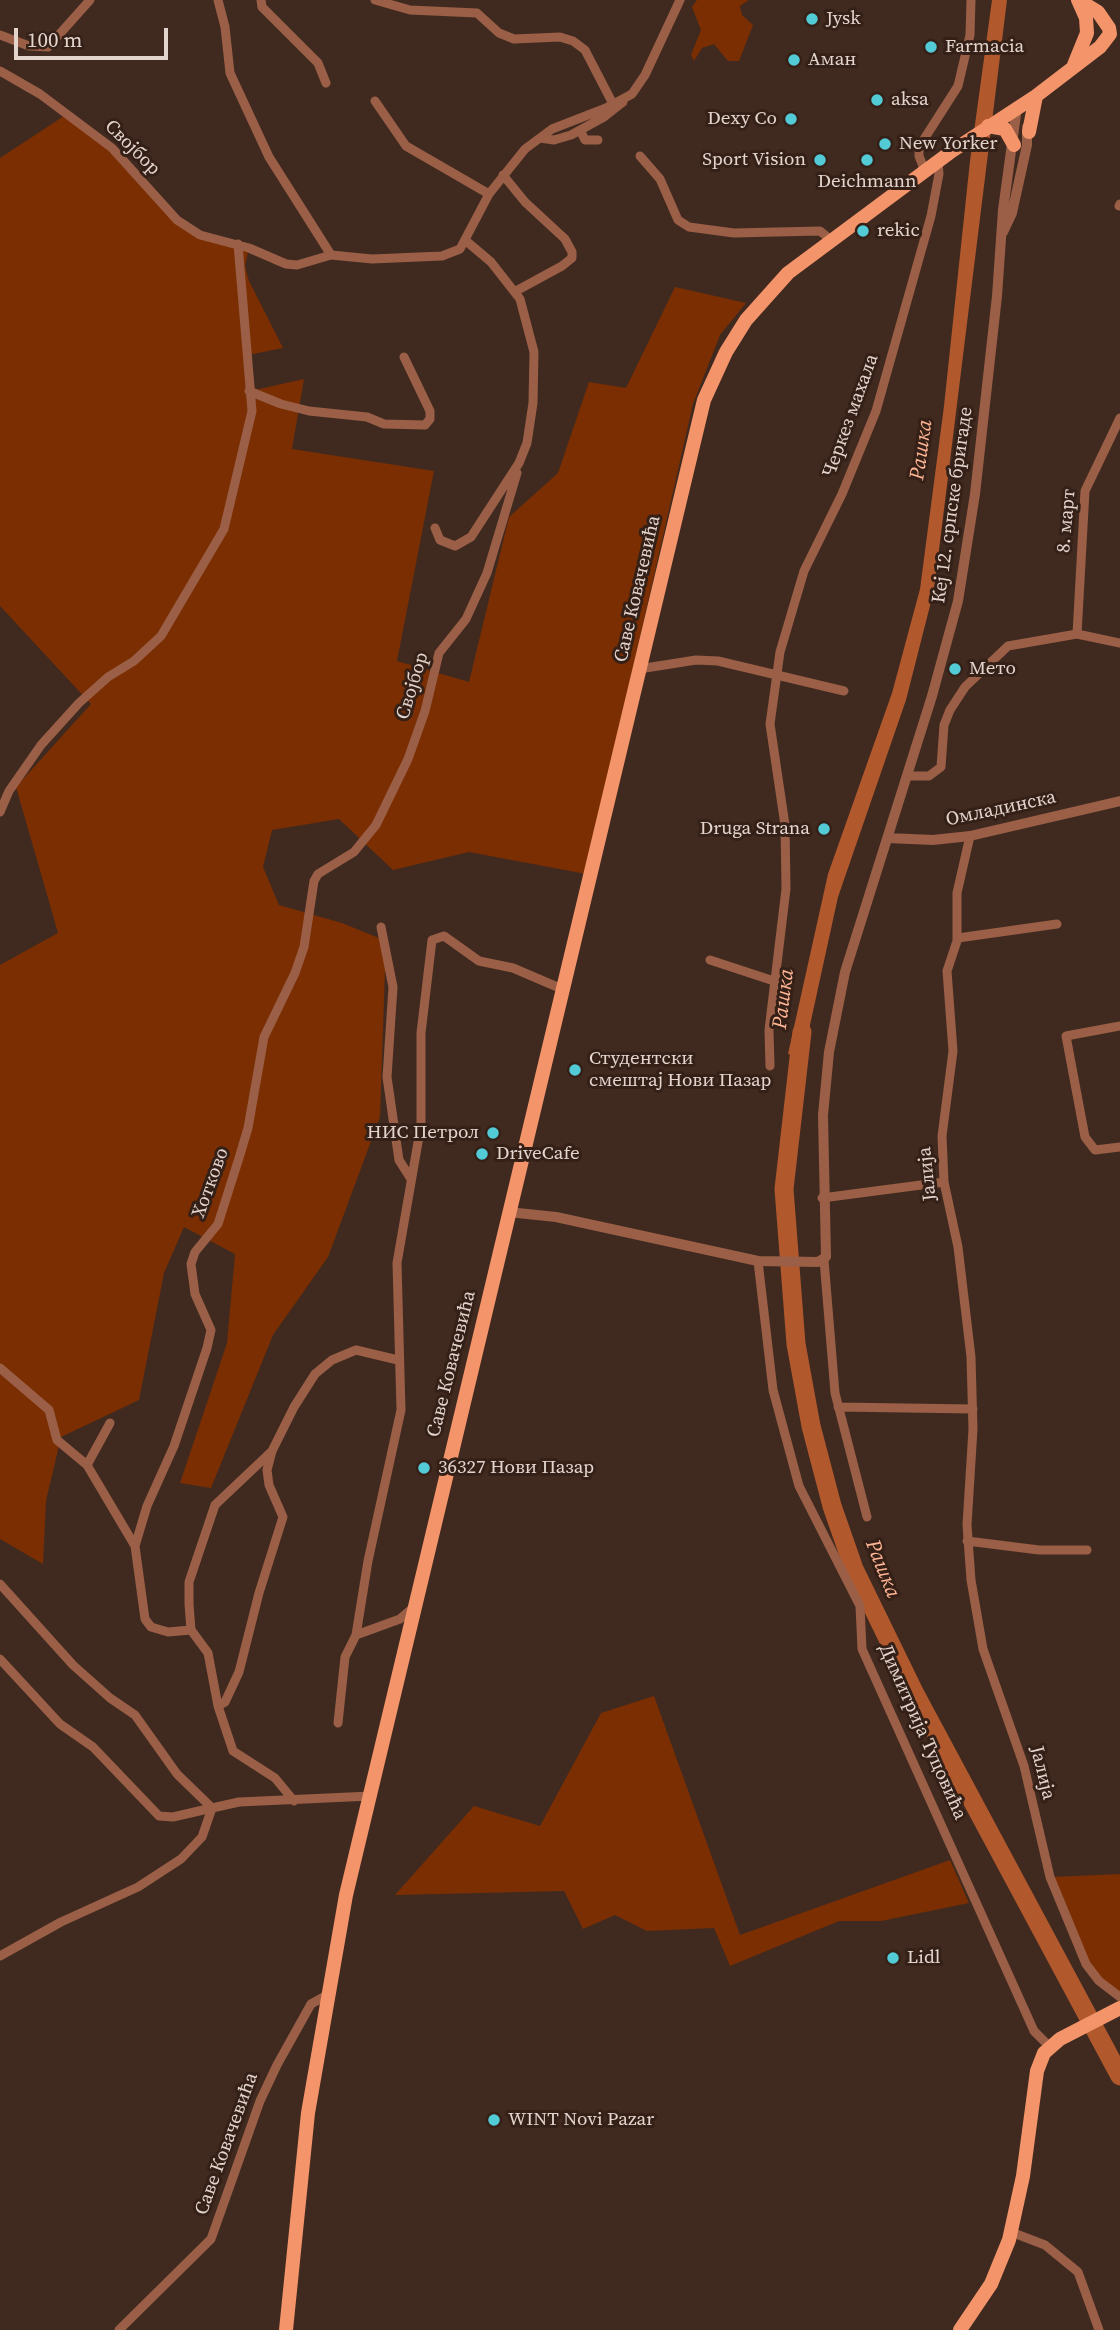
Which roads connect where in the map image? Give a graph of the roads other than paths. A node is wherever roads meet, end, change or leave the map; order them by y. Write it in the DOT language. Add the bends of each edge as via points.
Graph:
graph roads {
  1 [pos="90,0"];
  2 [pos="218,0"];
  3 [pos="261,0"];
  4 [pos="375,0"];
  5 [pos="680,0"];
  6 [pos="971,0"];
  7 [pos="1079,1"];
  8 [pos="1117,33"];
  9 [pos="0,35"];
  10 [pos="1074,66"];
  11 [pos="0,71"];
  12 [pos="326,83"];
  13 [pos="1036,96"];
  14 [pos="625,97"];
  15 [pos="375,101"];
  16 [pos="613,104"];
  17 [pos="1017,107"];
  18 [pos="995,122"];
  19 [pos="580,130"];
  20 [pos="1029,132"];
  21 [pos="540,138"];
  22 [pos="1011,139"];
  23 [pos="598,140"];
  24 [pos="640,156"];
  25 [pos="938,162"];
  26 [pos="925,171"];
  27 [pos="503,175"];
  28 [pos="489,194"];
  29 [pos="1003,232"];
  30 [pos="465,240"];
  31 [pos="831,240"];
  32 [pos="238,244"];
  33 [pos="331,255"];
  34 [pos="516,291"];
  35 [pos="404,357"];
  36 [pos="249,391"];
  37 [pos="1120,418"];
  38 [pos="515,469"];
  39 [pos="435,528"];
  40 [pos="1077,634"];
  41 [pos="1120,643"];
  42 [pos="639,669"];
  43 [pos="777,676"];
  44 [pos="844,691"];
  45 [pos="907,776"];
  46 [pos="388,799"];
  47 [pos="1120,801"];
  48 [pos="0,811"];
  49 [pos="970,836"];
  50 [pos="888,838"];
  51 [pos="1057,924"];
  52 [pos="382,928"];
  53 [pos="958,938"];
  54 [pos="710,960"];
  55 [pos="774,981"];
  56 [pos="562,989"];
  57 [pos="1120,1026"];
  58 [pos="770,1066"];
  59 [pos="1120,1147"];
  60 [pos="411,1179"];
  61 [pos="944,1182"];
  62 [pos="822,1198"];
  63 [pos="508,1212"];
  64 [pos="758,1261"];
  65 [pos="818,1261"];
  66 [pos="398,1360"];
  67 [pos="0,1368"];
  68 [pos="838,1407"];
  69 [pos="973,1409"];
  70 [pos="110,1423"];
  71 [pos="272,1451"];
  72 [pos="87,1465"];
  73 [pos="867,1517"];
  74 [pos="967,1541"];
  75 [pos="135,1546"];
  76 [pos="1087,1550"];
  77 [pos="0,1584"];
  78 [pos="414,1606"];
  79 [pos="191,1630"];
  80 [pos="356,1635"];
  81 [pos="0,1659"];
  82 [pos="218,1706"];
  83 [pos="338,1723"];
  84 [pos="371,1796"];
  85 [pos="294,1801"];
  86 [pos="212,1808"];
  87 [pos="0,1956"];
  88 [pos="330,1994"];
  89 [pos="1120,1997"];
  90 [pos="1120,2008"];
  91 [pos="1054,2042"];
  92 [pos="1011,2232"];
  93 [pos="966,2327"];
  94 [pos="119,2330"];
  95 [pos="286,2330"];
  96 [pos="1099,2330"];
  1 -- 9 [label="street" via="48,47 29,46"];
  2 -- 33 [label="street" via="230,73 269,157"];
  3 -- 12 [label="street" via="262,7 318,63"];
  4 -- 16 [label="street" via="410,10 477,13 499,33 514,39 560,37 573,41 585,50"];
  5 -- 14 [label="street" via="641,82"];
  6 -- 26 [label="street" via="970,35 958,86 919,147"];
  7 -- 8 [label="main road"];
  7 -- 10 [label="main road" via="1087,33"];
  8 -- 10 [label="main road, Саве Ковачевића"];
  10 -- 13 [label="main road, Саве Ковачевића"];
  11 -- 32 [label="street, Својбор" via="40,94 112,148 187,228 213,240"];
  13 -- 17 [label="main road, Саве Ковачевића"];
  13 -- 20 [label="main road"];
  14 -- 16 [label="street"];
  14 -- 19 [label="street" via="615,110"];
  15 -- 28 [label="street" via="406,146"];
  16 -- 21 [label="street"];
  17 -- 18 [label="main road, Саве Ковачевића"];
  17 -- 20 [label="street"];
  17 -- 22 [label="street, Кеј 12. српске бригаде"];
  18 -- 22 [label="main road"];
  18 -- 25 [label="main road, Саве Ковачевића"];
  19 -- 21 [label="street" via="559,139"];
  19 -- 23 [label="street" via="585,140"];
  20 -- 29 [label="street, Кеј 12. српске бригаде" via="1012,213"];
  21 -- 27 [label="street" via="518,155"];
  22 -- 29 [label="street, Кеј 12. српске бригаде"];
  24 -- 31 [label="street" via="660,179 678,220 699,230 820,231"];
  25 -- 26 [label="main road, Саве Ковачевића"];
  25 -- 43 [label="street, Черкез махала" via="931,216 876,411 804,571"];
  26 -- 31 [label="main road, Саве Ковачевића"];
  27 -- 28 [label="street"];
  27 -- 34 [label="street" via="572,252 562,267"];
  28 -- 30 [label="street"];
  29 -- 45 [label="street, Кеј 12. српске бригаде" via="961,582"];
  30 -- 33 [label="street, Својбор" via="456,253 442,256 372,259"];
  30 -- 34 [label="street, Својбор"];
  31 -- 42 [label="main road, Саве Ковачевића" via="760,301 710,383"];
  32 -- 33 [label="street, Својбор" via="286,264"];
  32 -- 36 [label="street"];
  34 -- 38 [label="street, Својбор" via="533,343 535,376 527,443"];
  35 -- 36 [label="street" via="430,411 425,425 309,411"];
  36 -- 48 [label="street" via="252,411 224,529 161,636 79,703 41,745"];
  37 -- 40 [label="street, 8. март" via="1085,491"];
  38 -- 39 [label="street, Својбор" via="471,537 455,546 440,540"];
  38 -- 46 [label="street, Својбор" via="487,573 466,619 439,653 425,711"];
  40 -- 41 [label="street"];
  40 -- 45 [label="street" via="1012,644 960,694 946,717 941,767 929,776"];
  42 -- 43 [label="street" via="707,660"];
  42 -- 56 [label="main road, Саве Ковачевића"];
  43 -- 44 [label="street"];
  43 -- 55 [label="street, Черкез махала" via="770,724 785,825 786,889"];
  45 -- 50 [label="street, Кеј 12. српске бригаде"];
  46 -- 75 [label="street, Хотково" via="376,825 354,852 314,881 303,947 264,1037 248,1128 218,1224 191,1264 195,1294 211,1330 174,1446"];
  47 -- 49 [label="street, Омладинска"];
  49 -- 50 [label="street, Омладинска"];
  49 -- 53 [label="street, Јалија" via="957,893"];
  50 -- 62 [label="street, Кеј 12. српске бригаде" via="845,972 829,1052"];
  51 -- 53 [label="street"];
  52 -- 60 [label="street" via="393,987 387,1077 399,1160"];
  53 -- 61 [label="street, Јалија" via="947,971 953,1051 942,1120"];
  54 -- 55 [label="street"];
  55 -- 58 [label="street, Черкез махала"];
  56 -- 60 [label="street, Саве Ковачевића" via="513,968 479,961 444,936 432,940 421,1033 421,1125"];
  56 -- 63 [label="main road, Саве Ковачевића"];
  57 -- 59 [label="street" via="1066,1037 1084,1137 1095,1150"];
  60 -- 66 [label="street, Саве Ковачевића" via="397,1263"];
  61 -- 62 [label="street"];
  61 -- 69 [label="street, Јалија" via="964,1291"];
  62 -- 65 [label="street, Кеј 12. српске бригаде"];
  63 -- 64 [label="street" via="556,1217"];
  63 -- 78 [label="main road, Саве Ковачевића"];
  64 -- 65 [label="street"];
  64 -- 91 [label="street, Димитрија Туцовића" via="773,1390 799,1486 860,1606 862,1649 1034,2031"];
  65 -- 68 [label="street, Кеј 12. српске бригаде"];
  66 -- 71 [label="street" via="356,1350 332,1360 314,1374"];
  66 -- 80 [label="street, Саве Ковачевића" via="401,1410"];
  67 -- 72 [label="street" via="49,1410 57,1440"];
  68 -- 69 [label="street"];
  68 -- 73 [label="street"];
  69 -- 74 [label="street, Јалија"];
  70 -- 72 [label="street"];
  71 -- 79 [label="street" via="215,1505 189,1582"];
  71 -- 82 [label="street" via="269,1485 284,1517 239,1672 225,1702"];
  72 -- 75 [label="street"];
  74 -- 76 [label="street" via="1039,1550"];
  74 -- 89 [label="street, Јалија" via="981,1639 1024,1766 1050,1877 1086,1964"];
  75 -- 79 [label="street" via="142,1610 151,1627 168,1632"];
  77 -- 86 [label="street" via="73,1665 135,1715 177,1774"];
  78 -- 80 [label="street" via="400,1619"];
  78 -- 84 [label="main road, Саве Ковачевића"];
  79 -- 82 [label="street" via="208,1653"];
  80 -- 83 [label="street, Саве Ковачевића" via="345,1657"];
  81 -- 86 [label="street" via="60,1724 93,1746 159,1816"];
  82 -- 85 [label="street" via="233,1751 275,1778"];
  84 -- 85 [label="street"];
  84 -- 88 [label="main road, Саве Ковачевића" via="346,1895"];
  85 -- 86 [label="street" via="239,1802"];
  86 -- 87 [label="street" via="202,1837 181,1859 138,1887"];
  88 -- 94 [label="street, Саве Ковачевића" via="311,2004 277,2065 211,2239"];
  88 -- 95 [label="main road, Саве Ковачевића" via="308,2113"];
  90 -- 91 [label="main road"];
  91 -- 92 [label="main road" via="1037,2071"];
  92 -- 93 [label="main road" via="991,2284"];
  92 -- 96 [label="street" via="1045,2245 1078,2272"];
}
